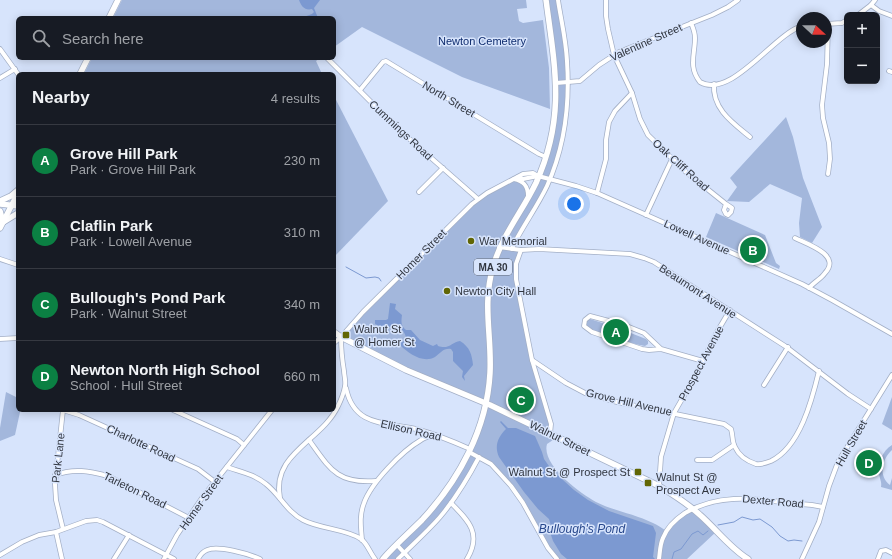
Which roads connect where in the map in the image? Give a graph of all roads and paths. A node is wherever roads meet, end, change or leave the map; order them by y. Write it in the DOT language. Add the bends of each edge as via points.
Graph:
graph roads {
  1 [pos="118,0"];
  2 [pos="546,0"];
  3 [pos="558,0"];
  4 [pos="606,0"];
  5 [pos="738,0"];
  6 [pos="875,0"];
  7 [pos="871,5"];
  8 [pos="862,12"];
  9 [pos="110,16"];
  10 [pos="892,16"];
  11 [pos="844,21"];
  12 [pos="691,23"];
  13 [pos="832,23"];
  14 [pos="796,29"];
  15 [pos="827,48"];
  16 [pos="0,49"];
  17 [pos="614,55"];
  18 [pos="87,60"];
  19 [pos="329,60"];
  20 [pos="15,69"];
  21 [pos="17,72"];
  22 [pos="81,72"];
  23 [pos="0,78"];
  24 [pos="567,82"];
  25 [pos="556,83"];
  26 [pos="714,84"];
  27 [pos="360,90"];
  28 [pos="632,93"];
  29 [pos="750,137"];
  30 [pos="546,157"];
  31 [pos="672,158"];
  32 [pos="442,168"];
  33 [pos="828,174"];
  34 [pos="538,176"];
  35 [pos="516,178"];
  36 [pos="550,179"];
  37 [pos="16,192"];
  38 [pos="419,192"];
  39 [pos="597,193"];
  40 [pos="16,195"];
  41 [pos="528,197"];
  42 [pos="478,199"];
  43 [pos="0,202"];
  44 [pos="726,204"];
  45 [pos="11,205"];
  46 [pos="16,206"];
  47 [pos="0,211"];
  48 [pos="16,215"];
  49 [pos="646,215"];
  50 [pos="1,226"];
  51 [pos="795,238"];
  52 [pos="500,247"];
  53 [pos="512,249"];
  54 [pos="521,250"];
  55 [pos="0,259"];
  56 [pos="16,264"];
  57 [pos="809,288"];
  58 [pos="730,310"];
  59 [pos="336,333"];
  60 [pos="892,334"];
  61 [pos="341,337"];
  62 [pos="16,338"];
  63 [pos="0,339"];
  64 [pos="336,341"];
  65 [pos="788,347"];
  66 [pos="661,349"];
  67 [pos="532,360"];
  68 [pos="703,361"];
  69 [pos="819,371"];
  70 [pos="892,375"];
  71 [pos="345,385"];
  72 [pos="764,385"];
  73 [pos="486,404"];
  74 [pos="336,409"];
  75 [pos="871,409"];
  76 [pos="63,412"];
  77 [pos="68,412"];
  78 [pos="177,412"];
  79 [pos="270,412"];
  80 [pos="334,412"];
  81 [pos="674,413"];
  82 [pos="436,434"];
  83 [pos="550,434"];
  84 [pos="309,440"];
  85 [pos="244,445"];
  86 [pos="734,445"];
  87 [pos="470,450"];
  88 [pos="479,457"];
  89 [pos="697,460"];
  90 [pos="227,467"];
  91 [pos="55,475"];
  92 [pos="376,481"];
  93 [pos="215,482"];
  94 [pos="659,486"];
  95 [pos="280,498"];
  96 [pos="451,503"];
  97 [pos="823,507"];
  98 [pos="693,509"];
  99 [pos="189,518"];
  100 [pos="63,529"];
  101 [pos="56,532"];
  102 [pos="129,535"];
  103 [pos="362,540"];
  104 [pos="397,545"];
  105 [pos="0,552"];
  106 [pos="404,553"];
  107 [pos="892,553"];
  108 [pos="0,555"];
  109 [pos="165,557"];
  110 [pos="62,559"];
  111 [pos="114,559"];
  112 [pos="174,559"];
  113 [pos="198,559"];
  114 [pos="260,559"];
  115 [pos="375,559"];
  116 [pos="383,559"];
  117 [pos="398,559"];
  118 [pos="410,559"];
  119 [pos="467,559"];
  120 [pos="556,559"];
  121 [pos="659,559"];
  122 [pos="748,559"];
  123 [pos="802,559"];
  124 [pos="878,559"];
  1 -- 9 [label="main road"];
  2 -- 25 [label="main road, MA 30"];
  3 -- 24 [label="street" via="567,60"];
  4 -- 17 [label="street, Oak Cliff Road" via="606,16"];
  5 -- 12 [label="street, Valentine Street" via="712,15"];
  6 -- 7 [label="street"];
  7 -- 8 [label="street"];
  7 -- 10 [label="street"];
  11 -- 13 [label="street"];
  12 -- 17 [label="street, Valentine Street"];
  12 -- 26 [label="street" via="695,37 692,62 694,72 702,83"];
  14 -- 26 [label="street" via="787,33 741,73"];
  15 -- 33 [label="street" via="822,105 829,143"];
  16 -- 20 [label="street"];
  17 -- 24 [label="street, Valentine Street" via="580,81"];
  17 -- 28 [label="street, Oak Cliff Road"];
  18 -- 22 [label="main road"];
  19 -- 27 [label="street, Cummings Road"];
  20 -- 21 [label="street"];
  20 -- 23 [label="street"];
  24 -- 25 [label="street, Valentine Street"];
  24 -- 36 [label="street" via="565,130"];
  25 -- 30 [label="main road, MA 30" via="554,122"];
  26 -- 29 [label="street" via="717,103 728,118"];
  27 -- 30 [label="street, North Street" via="386,61"];
  27 -- 32 [label="street, Cummings Road" via="397,128"];
  28 -- 31 [label="street, Oak Cliff Road" via="648,135"];
  28 -- 39 [label="street" via="615,111 609,122 606,159"];
  30 -- 34 [label="main road, MA 30"];
  31 -- 44 [label="street, Oak Cliff Road"];
  31 -- 49 [label="street"];
  32 -- 38 [label="street"];
  32 -- 42 [label="street, Cummings Road"];
  34 -- 35 [label="street, Homer Street"];
  34 -- 36 [label="street, Lowell Avenue"];
  34 -- 41 [label="main road, MA 30"];
  35 -- 41 [label="street" via="525,184"];
  35 -- 42 [label="street, Homer Street"];
  36 -- 39 [label="street, Lowell Avenue"];
  36 -- 53 [label="street"];
  37 -- 43 [label="main road"];
  39 -- 49 [label="street, Lowell Avenue"];
  40 -- 45 [label="main road"];
  41 -- 52 [label="main road, MA 30"];
  42 -- 61 [label="street, Homer Street" via="363,312"];
  43 -- 45 [label="main road"];
  45 -- 46 [label="main road"];
  45 -- 50 [label="main road"];
  47 -- 50 [label="main road"];
  48 -- 50 [label="main road"];
  49 -- 57 [label="street, Lowell Avenue"];
  51 -- 57 [label="street" via="823,252 829,261 825,274"];
  52 -- 53 [label="street, Beaumont Avenue"];
  52 -- 73 [label="main road, MA 30" via="488,291 490,369"];
  53 -- 54 [label="street, Beaumont Avenue"];
  54 -- 58 [label="street, Beaumont Avenue" via="630,254 644,258"];
  54 -- 67 [label="street" via="516,264 516,279"];
  55 -- 56 [label="street"];
  57 -- 60 [label="street, Lowell Avenue"];
  58 -- 65 [label="street, Beaumont Avenue"];
  58 -- 68 [label="street, Prospect Avenue"];
  59 -- 61 [label="main road, Walnut Street"];
  61 -- 64 [label="street, Homer Street"];
  61 -- 71 [label="street"];
  61 -- 73 [label="main road, Walnut Street" via="406,370"];
  62 -- 63 [label="street"];
  65 -- 69 [label="street, Beaumont Avenue"];
  65 -- 72 [label="street"];
  66 -- 66 [label="street" via="642,349 592,332 584,326 585,320 590,316 596,317 644,332"];
  66 -- 68 [label="street"];
  67 -- 81 [label="street, Grove Hill Avenue" via="585,393"];
  67 -- 83 [label="street" via="551,424"];
  68 -- 81 [label="street, Prospect Avenue"];
  69 -- 75 [label="street, Beaumont Avenue"];
  69 -- 86 [label="street" via="801,426 795,438 780,455 758,464 743,458"];
  70 -- 75 [label="street, Hull Street"];
  71 -- 74 [label="street"];
  71 -- 82 [label="street, Ellison Road" via="351,404 370,420"];
  73 -- 83 [label="main road, Walnut Street"];
  73 -- 87 [label="main road, MA 30"];
  75 -- 97 [label="street, Hull Street" via="838,462"];
  76 -- 91 [label="street, Park Lane"];
  77 -- 93 [label="street, Charlotte Road" via="191,466"];
  78 -- 85 [label="street" via="231,436"];
  79 -- 85 [label="street, Homer Street"];
  80 -- 84 [label="street" via="325,426"];
  81 -- 86 [label="street, Grove Hill Avenue" via="724,424 730,428"];
  81 -- 94 [label="street, Prospect Avenue" via="661,457"];
  82 -- 87 [label="street, Ellison Road"];
  82 -- 92 [label="street" via="415,444"];
  83 -- 94 [label="main road, Walnut Street"];
  84 -- 92 [label="street" via="339,476 354,481"];
  84 -- 95 [label="street" via="297,450 284,467 278,482"];
  85 -- 90 [label="street, Homer Street"];
  86 -- 89 [label="street" via="712,460"];
  87 -- 88 [label="street, Ellison Road"];
  87 -- 104 [label="main road, MA 30" via="442,496"];
  88 -- 96 [label="street"];
  88 -- 120 [label="street, Ellison Road" via="492,465 517,495"];
  90 -- 93 [label="street, Homer Street"];
  90 -- 95 [label="street" via="258,478"];
  91 -- 99 [label="street, Tarleton Road" via="74,470 108,476"];
  91 -- 100 [label="street, Park Lane" via="55,492"];
  92 -- 103 [label="street" via="361,511"];
  93 -- 99 [label="street, Homer Street"];
  94 -- 98 [label="main road, Walnut Street"];
  95 -- 103 [label="street" via="302,520"];
  96 -- 106 [label="street"];
  96 -- 119 [label="street" via="473,531 474,543"];
  97 -- 98 [label="street, Dexter Road" via="740,498 713,501"];
  97 -- 123 [label="street, Hull Street"];
  98 -- 121 [label="street, Dexter Road" via="678,518 666,532 661,542"];
  98 -- 122 [label="main road, Walnut Street"];
  99 -- 109 [label="street, Homer Street"];
  100 -- 101 [label="street"];
  100 -- 102 [label="street" via="97,520"];
  101 -- 108 [label="street" via="32,538"];
  101 -- 110 [label="street"];
  102 -- 109 [label="street"];
  102 -- 111 [label="street"];
  103 -- 115 [label="street"];
  104 -- 106 [label="street"];
  104 -- 116 [label="main road, MA 30"];
  105 -- 108 [label="street"];
  106 -- 117 [label="street"];
  106 -- 118 [label="street"];
  107 -- 124 [label="street" via="882,551"];
  109 -- 112 [label="street"];
  113 -- 114 [label="street" via="211,549"];
}
